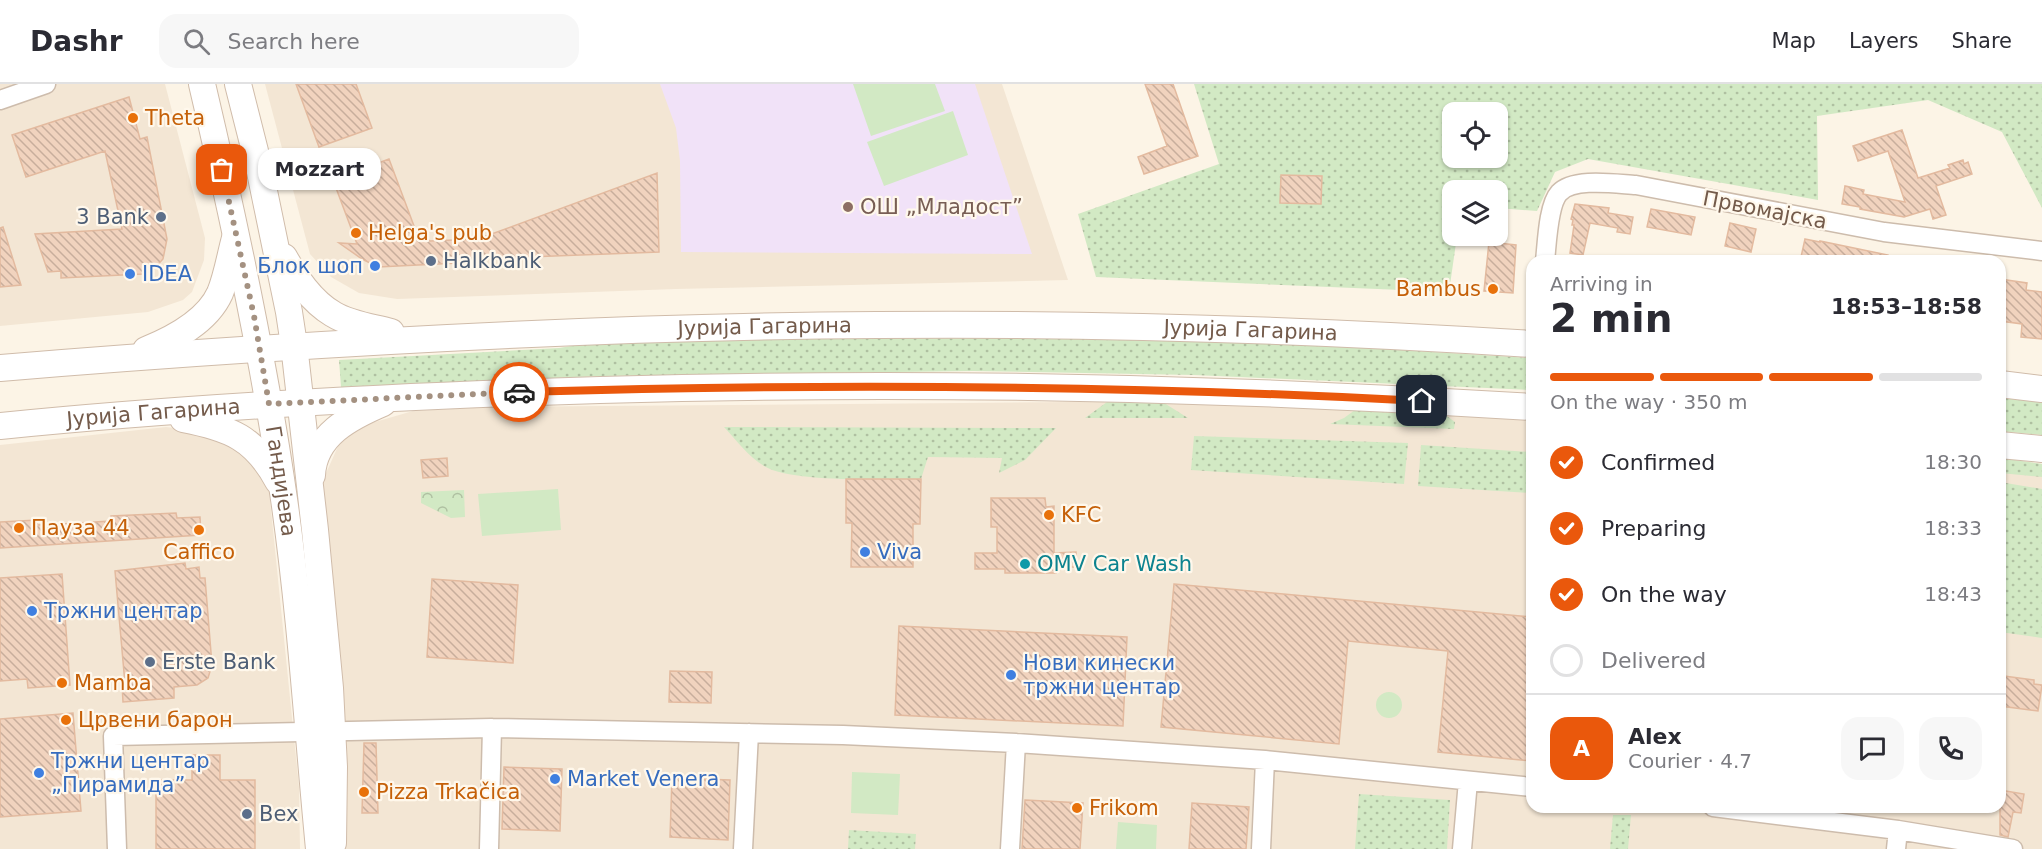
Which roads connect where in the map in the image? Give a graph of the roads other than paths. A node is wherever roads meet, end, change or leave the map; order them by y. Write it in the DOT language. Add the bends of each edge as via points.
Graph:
graph roads {
  1 [pos="46,84"];
  2 [pos="202,84"];
  3 [pos="238,84"];
  4 [pos="0,100"];
  5 [pos="236,235"];
  6 [pos="274,241"];
  7 [pos="2042,251"];
  8 [pos="1546,255"];
  9 [pos="421,339"];
  10 [pos="1526,344"];
  11 [pos="294,345"];
  12 [pos="260,347"];
  13 [pos="129,357"];
  14 [pos="0,368"];
  15 [pos="2006,385"];
  16 [pos="2042,389"];
  17 [pos="397,398"];
  18 [pos="300,402"];
  19 [pos="269,404"];
  20 [pos="1526,407"];
  21 [pos="138,413"];
  22 [pos="0,426"];
  23 [pos="2006,446"];
  24 [pos="2042,449"];
  25 [pos="283,489"];
  26 [pos="311,489"];
  27 [pos="492,728"];
  28 [pos="321,730"];
  29 [pos="749,733"];
  30 [pos="1016,742"];
  31 [pos="1265,760"];
  32 [pos="1468,781"];
  33 [pos="1526,786"];
  34 [pos="1761,813"];
  35 [pos="1898,830"];
  36 [pos="117,849"];
  37 [pos="319,849"];
  38 [pos="332,849"];
  39 [pos="489,849"];
  40 [pos="743,849"];
  41 [pos="1010,849"];
  42 [pos="1261,849"];
  43 [pos="1462,849"];
  44 [pos="1896,849"];
  45 [pos="2013,849"];
  1 -- 4 [label="street"];
  2 -- 5 [label="main road, Гандијева"];
  3 -- 6 [label="main road, Гандијева"];
  5 -- 12 [label="main road, Гандијева"];
  5 -- 13 [label="main road" via="213,306 165,342"];
  6 -- 9 [label="main road" via="297,279 333,315"];
  6 -- 11 [label="main road, Гандијева"];
  7 -- 8 [label="street, Првомајска" via="1884,232 1636,185 1606,183 1578,184 1559,193 1553,205"];
  9 -- 10 [label="main road, Јурија Гагарина" via="590,331 1025,325 1269,330"];
  9 -- 11 [label="main road, Јурија Гагарина"];
  11 -- 12 [label="main road, Јурија Гагарина"];
  11 -- 18 [label="main road, Гандијева"];
  12 -- 13 [label="main road, Јурија Гагарина"];
  12 -- 19 [label="main road, Гандијева"];
  13 -- 14 [label="main road, Јурија Гагарина"];
  15 -- 16 [label="main road"];
  17 -- 18 [label="main road, Јурија Гагарина"];
  17 -- 20 [label="main road, Јурија Гагарина" via="669,388 928,386 1148,390"];
  17 -- 26 [label="main road" via="349,418 329,433 312,466"];
  18 -- 19 [label="main road, Јурија Гагарина"];
  18 -- 26 [label="main road, Гандијева"];
  19 -- 21 [label="main road, Јурија Гагарина"];
  19 -- 25 [label="main road, Гандијева"];
  21 -- 22 [label="main road, Јурија Гагарина"];
  21 -- 25 [label="main road" via="229,430 260,454"];
  23 -- 24 [label="main road"];
  25 -- 28 [label="main road, Гандијева" via="300,625"];
  26 -- 28 [label="main road, Гандијева"];
  27 -- 28 [label="street"];
  27 -- 29 [label="street"];
  27 -- 39 [label="street"];
  28 -- 36 [label="street" via="113,736"];
  28 -- 37 [label="main road, Гандијева"];
  28 -- 38 [label="main road, Гандијева"];
  29 -- 30 [label="street"];
  29 -- 40 [label="street"];
  30 -- 31 [label="street"];
  30 -- 41 [label="street"];
  31 -- 32 [label="street"];
  31 -- 42 [label="street"];
  32 -- 33 [label="street"];
  32 -- 43 [label="street"];
  34 -- 35 [label="street"];
  35 -- 44 [label="street"];
  35 -- 45 [label="street"];
}
